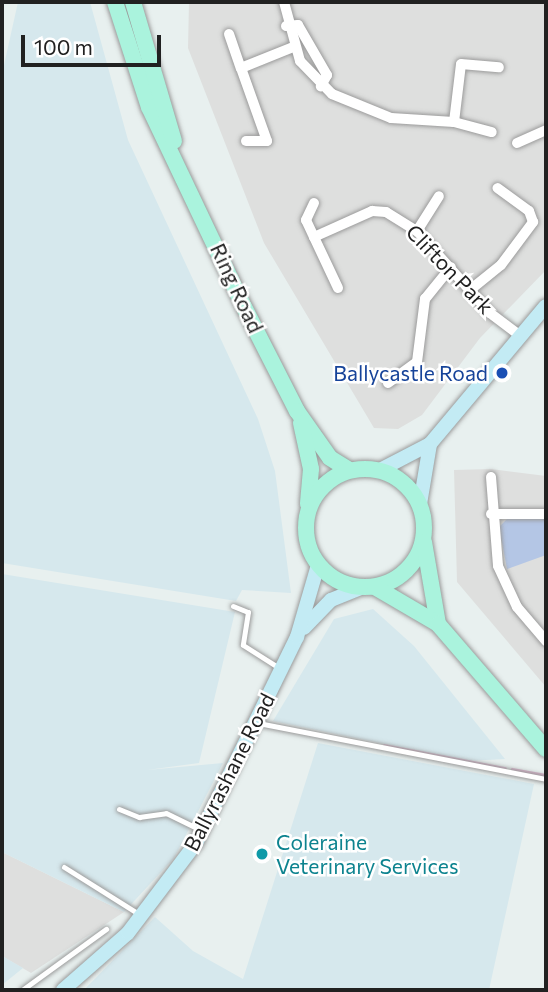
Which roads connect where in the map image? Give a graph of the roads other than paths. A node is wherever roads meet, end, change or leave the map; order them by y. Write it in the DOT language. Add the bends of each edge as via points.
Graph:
graph roads {
  1 [pos="115,2"];
  2 [pos="133,2"];
  3 [pos="284,2"];
  4 [pos="285,26"];
  5 [pos="229,34"];
  6 [pos="293,47"];
  7 [pos="499,67"];
  8 [pos="241,68"];
  9 [pos="321,86"];
  10 [pos="454,122"];
  11 [pos="546,130"];
  12 [pos="492,132"];
  13 [pos="246,141"];
  14 [pos="517,143"];
  15 [pos="180,164"];
  16 [pos="497,188"];
  17 [pos="439,196"];
  18 [pos="314,203"];
  19 [pos="416,231"];
  20 [pos="314,237"];
  21 [pos="451,267"];
  22 [pos="338,288"];
  23 [pos="470,290"];
  24 [pos="546,306"];
  25 [pos="521,336"];
  26 [pos="388,383"];
  27 [pos="298,411"];
  28 [pos="430,444"];
  29 [pos="349,470"];
  30 [pos="380,470"];
  31 [pos="491,477"];
  32 [pos="420,504"];
  33 [pos="308,510"];
  34 [pos="491,514"];
  35 [pos="546,514"];
  36 [pos="424,536"];
  37 [pos="318,565"];
  38 [pos="368,587"];
  39 [pos="233,606"];
  40 [pos="438,624"];
  41 [pos="297,637"];
  42 [pos="546,641"];
  43 [pos="281,669"];
  44 [pos="256,723"];
  45 [pos="546,749"];
  46 [pos="546,779"];
  47 [pos="119,809"];
  48 [pos="202,831"];
  49 [pos="64,867"];
  50 [pos="142,916"];
  51 [pos="106,929"];
  52 [pos="22,990"];
  53 [pos="63,990"];
  1 -- 15 [label="main road, Ring Road" via="149,107"];
  2 -- 15 [label="main road, Ring Road"];
  3 -- 4 [label="street"];
  4 -- 6 [label="street"];
  4 -- 9 [label="street" via="298,25 327,75"];
  5 -- 8 [label="street"];
  6 -- 8 [label="street"];
  6 -- 9 [label="street"];
  7 -- 10 [label="street" via="461,64"];
  8 -- 13 [label="street" via="267,141"];
  9 -- 10 [label="street" via="350,105 391,118"];
  10 -- 12 [label="street"];
  11 -- 14 [label="street"];
  15 -- 27 [label="main road, Ring Road"];
  16 -- 23 [label="street" via="533,222 501,265"];
  17 -- 19 [label="street"];
  18 -- 20 [label="street" via="306,220"];
  19 -- 20 [label="street, Clifton Park" via="392,213 372,211"];
  19 -- 21 [label="street, Clifton Park"];
  20 -- 22 [label="street"];
  21 -- 23 [label="street, Clifton Park"];
  21 -- 26 [label="street" via="425,299 417,362"];
  23 -- 25 [label="street, Clifton Park"];
  24 -- 25 [label="main road"];
  25 -- 28 [label="main road"];
  27 -- 29 [label="main road, Ring Road" via="330,458"];
  27 -- 33 [label="main road, Ring Road" via="311,469"];
  28 -- 30 [label="main road"];
  28 -- 32 [label="main road"];
  29 -- 30 [label="main road"];
  29 -- 33 [label="main road" via="318,491"];
  30 -- 32 [label="main road" via="400,479"];
  31 -- 34 [label="street"];
  32 -- 36 [label="main road"];
  33 -- 37 [label="main road" via="308,547"];
  34 -- 35 [label="street"];
  34 -- 42 [label="street" via="505,585"];
  36 -- 38 [label="main road" via="405,573"];
  36 -- 40 [label="main road"];
  37 -- 38 [label="main road" via="334,579"];
  37 -- 41 [label="main road, Ballyrashane Road"];
  38 -- 40 [label="main road"];
  38 -- 41 [label="main road, Ballyrashane Road" via="331,600"];
  39 -- 43 [label="lane" via="248,612 243,645"];
  40 -- 45 [label="main road"];
  41 -- 43 [label="main road, Ballyrashane Road"];
  43 -- 44 [label="main road, Ballyrashane Road"];
  44 -- 46 [label="lane"];
  44 -- 48 [label="main road, Ballyrashane Road"];
  47 -- 48 [label="lane" via="139,817 166,813"];
  48 -- 50 [label="main road, Ballyrashane Road"];
  49 -- 50 [label="lane"];
  50 -- 53 [label="main road, Ballyrashane Road"];
  51 -- 52 [label="lane"];
}
